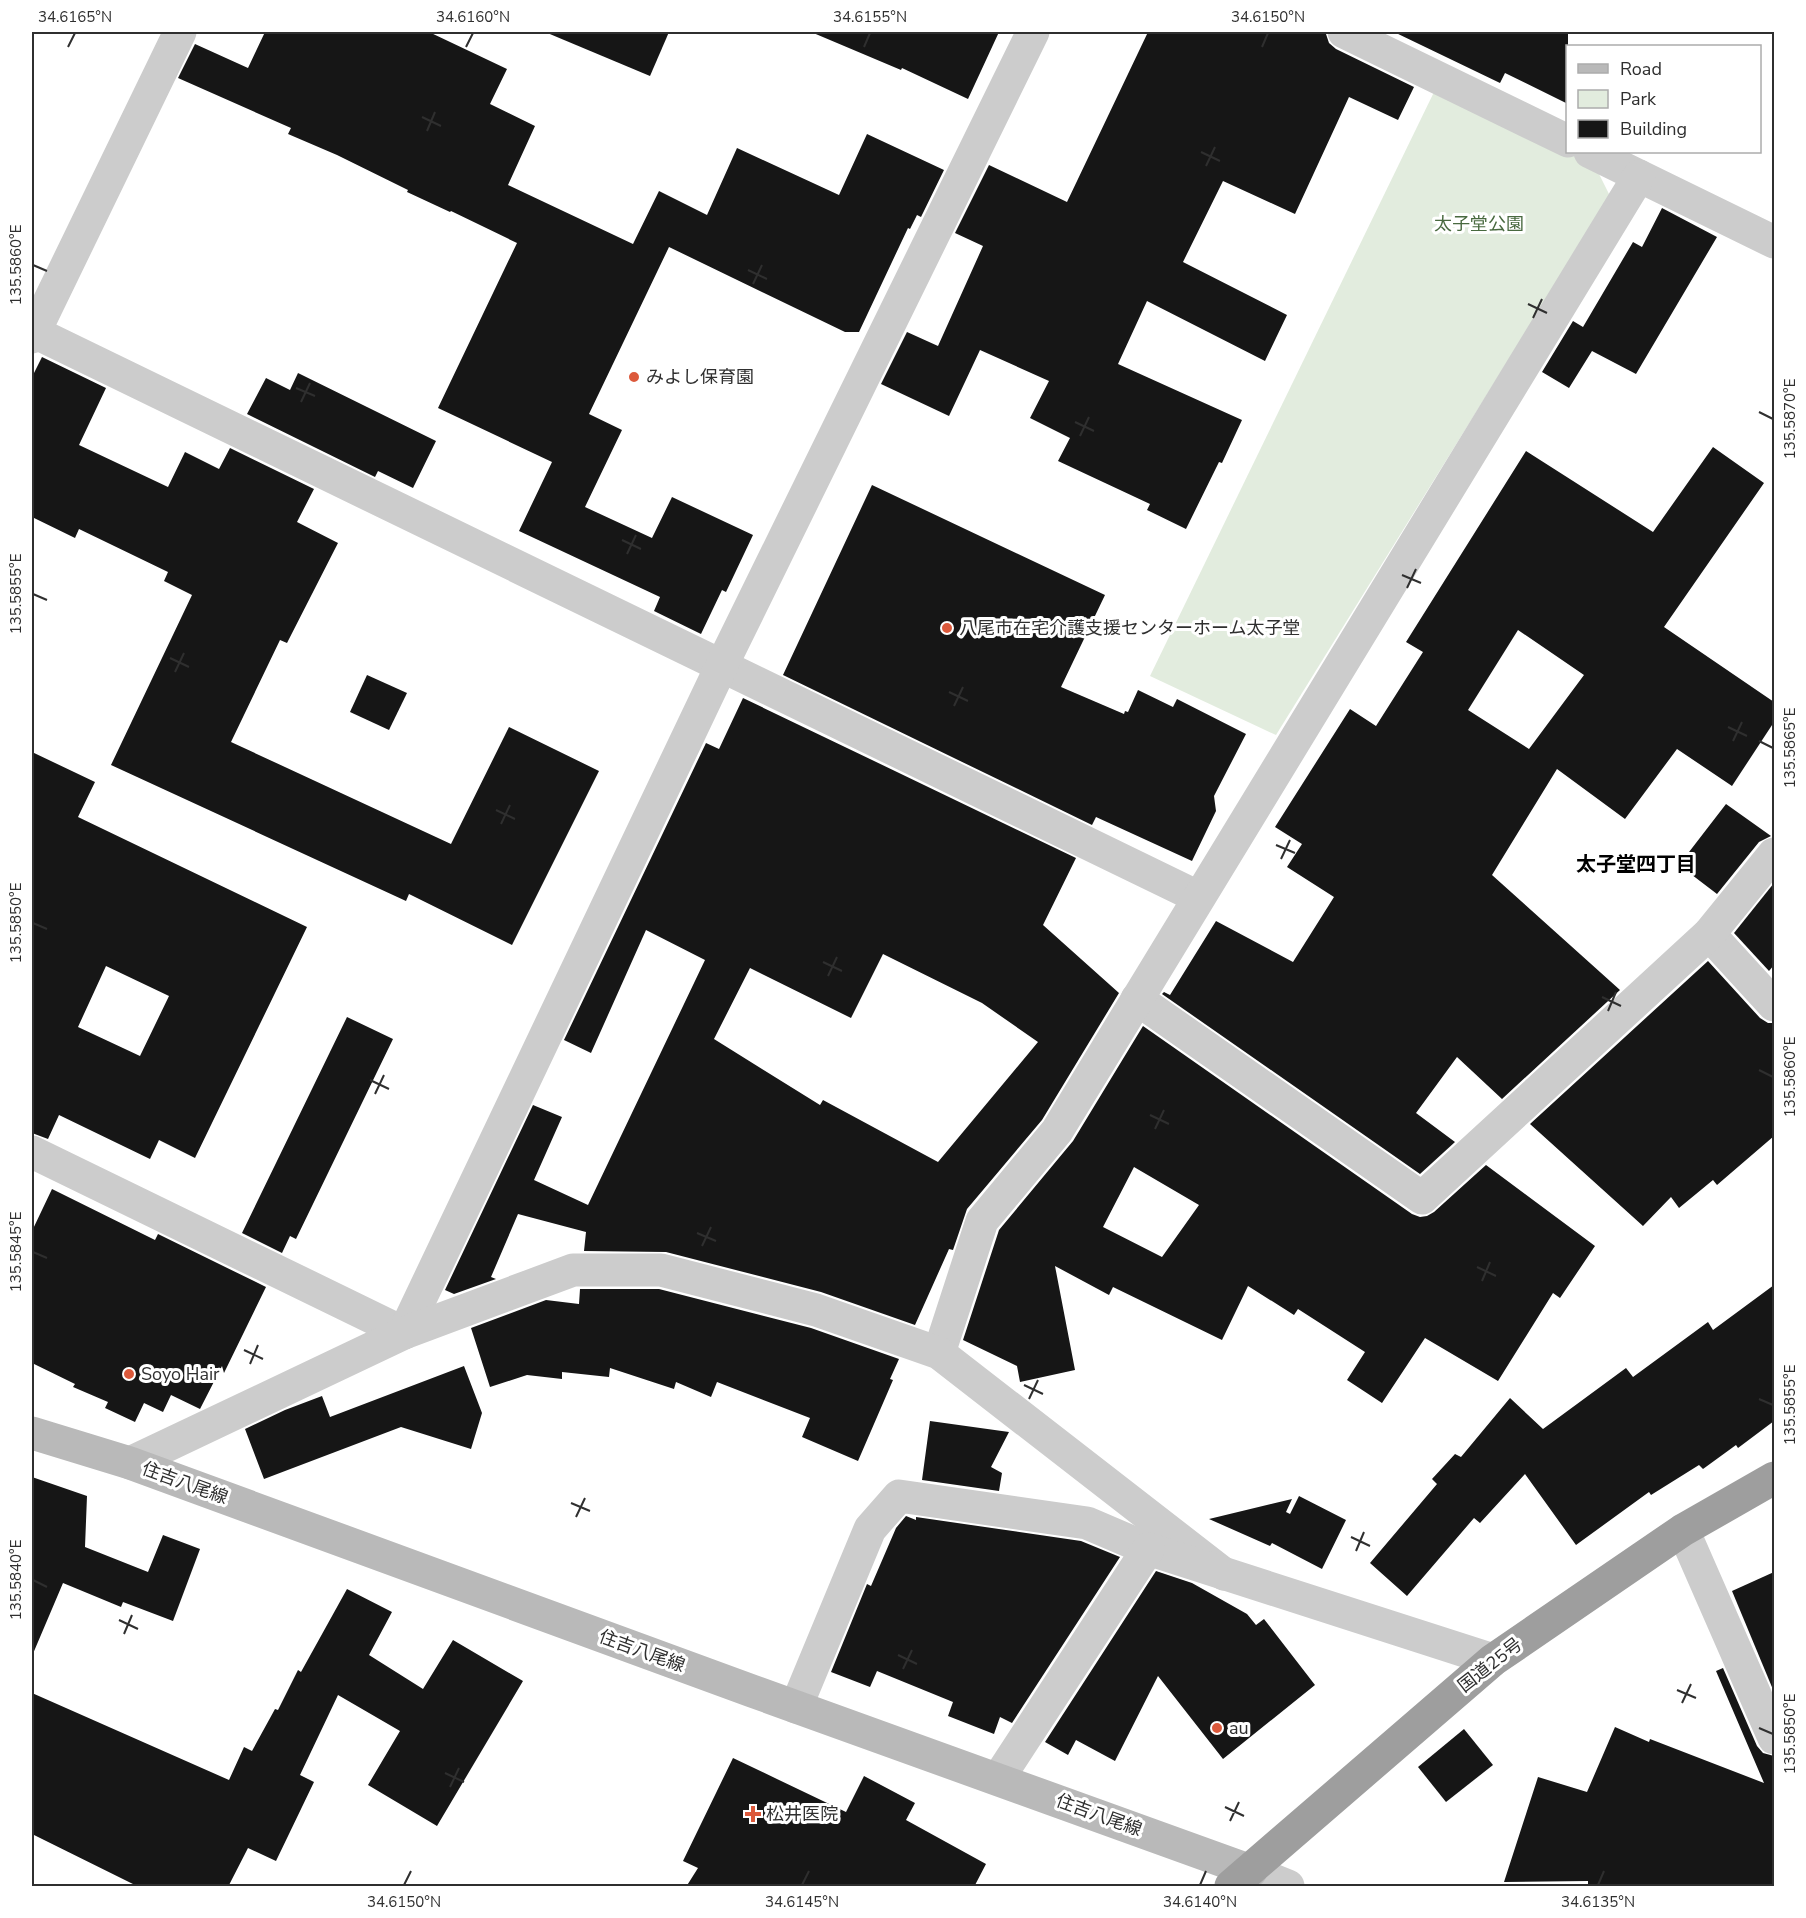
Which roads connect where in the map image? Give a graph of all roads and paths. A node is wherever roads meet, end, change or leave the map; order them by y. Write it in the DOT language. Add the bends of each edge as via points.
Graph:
graph roads {
  1 [pos="180,32"];
  2 [pos="1033,32"];
  3 [pos="1344,32"];
  4 [pos="1566,140"];
  5 [pos="1592,153"];
  6 [pos="1639,176"];
  7 [pos="1774,242"];
  8 [pos="32,334"];
  9 [pos="722,665"];
  10 [pos="1774,854"];
  11 [pos="1198,897"];
  12 [pos="1709,934"];
  13 [pos="1137,999"];
  14 [pos="1774,1005"];
  15 [pos="32,1152"];
  16 [pos="404,1333"];
  17 [pos="939,1353"];
  18 [pos="32,1432"];
  19 [pos="130,1463"];
  20 [pos="1774,1478"];
  21 [pos="1683,1530"];
  22 [pos="1148,1549"];
  23 [pos="1224,1574"];
  24 [pos="1493,1660"];
  25 [pos="796,1707"];
  26 [pos="1774,1738"];
  27 [pos="998,1779"];
  28 [pos="1241,1879"];
  29 [pos="1288,1887"];
  1 -- 8 [label="street"];
  2 -- 9 [label="street"];
  3 -- 4 [label="street"];
  5 -- 6 [label="street"];
  6 -- 7 [label="street"];
  6 -- 11 [label="street"];
  8 -- 9 [label="street"];
  9 -- 11 [label="street"];
  9 -- 16 [label="street"];
  10 -- 12 [label="street"];
  11 -- 13 [label="street"];
  12 -- 13 [label="street" via="1422,1198"];
  12 -- 14 [label="street"];
  13 -- 17 [label="street" via="1057,1131 982,1221"];
  15 -- 16 [label="street"];
  16 -- 17 [label="street" via="573,1270 661,1270 816,1310"];
  16 -- 19 [label="street"];
  17 -- 23 [label="street"];
  18 -- 19 [label="main road, 住吉八尾線"];
  19 -- 25 [label="main road, 住吉八尾線"];
  20 -- 21 [label="highway, 国道25号"];
  21 -- 24 [label="highway, 国道25号"];
  21 -- 26 [label="street"];
  22 -- 23 [label="street"];
  22 -- 25 [label="street" via="1087,1523 899,1496 870,1529"];
  22 -- 27 [label="street"];
  23 -- 24 [label="street"];
  24 -- 28 [label="highway, 国道25号"];
  25 -- 27 [label="main road, 住吉八尾線"];
  27 -- 28 [label="main road, 住吉八尾線"];
  28 -- 29 [label="street"];
}
